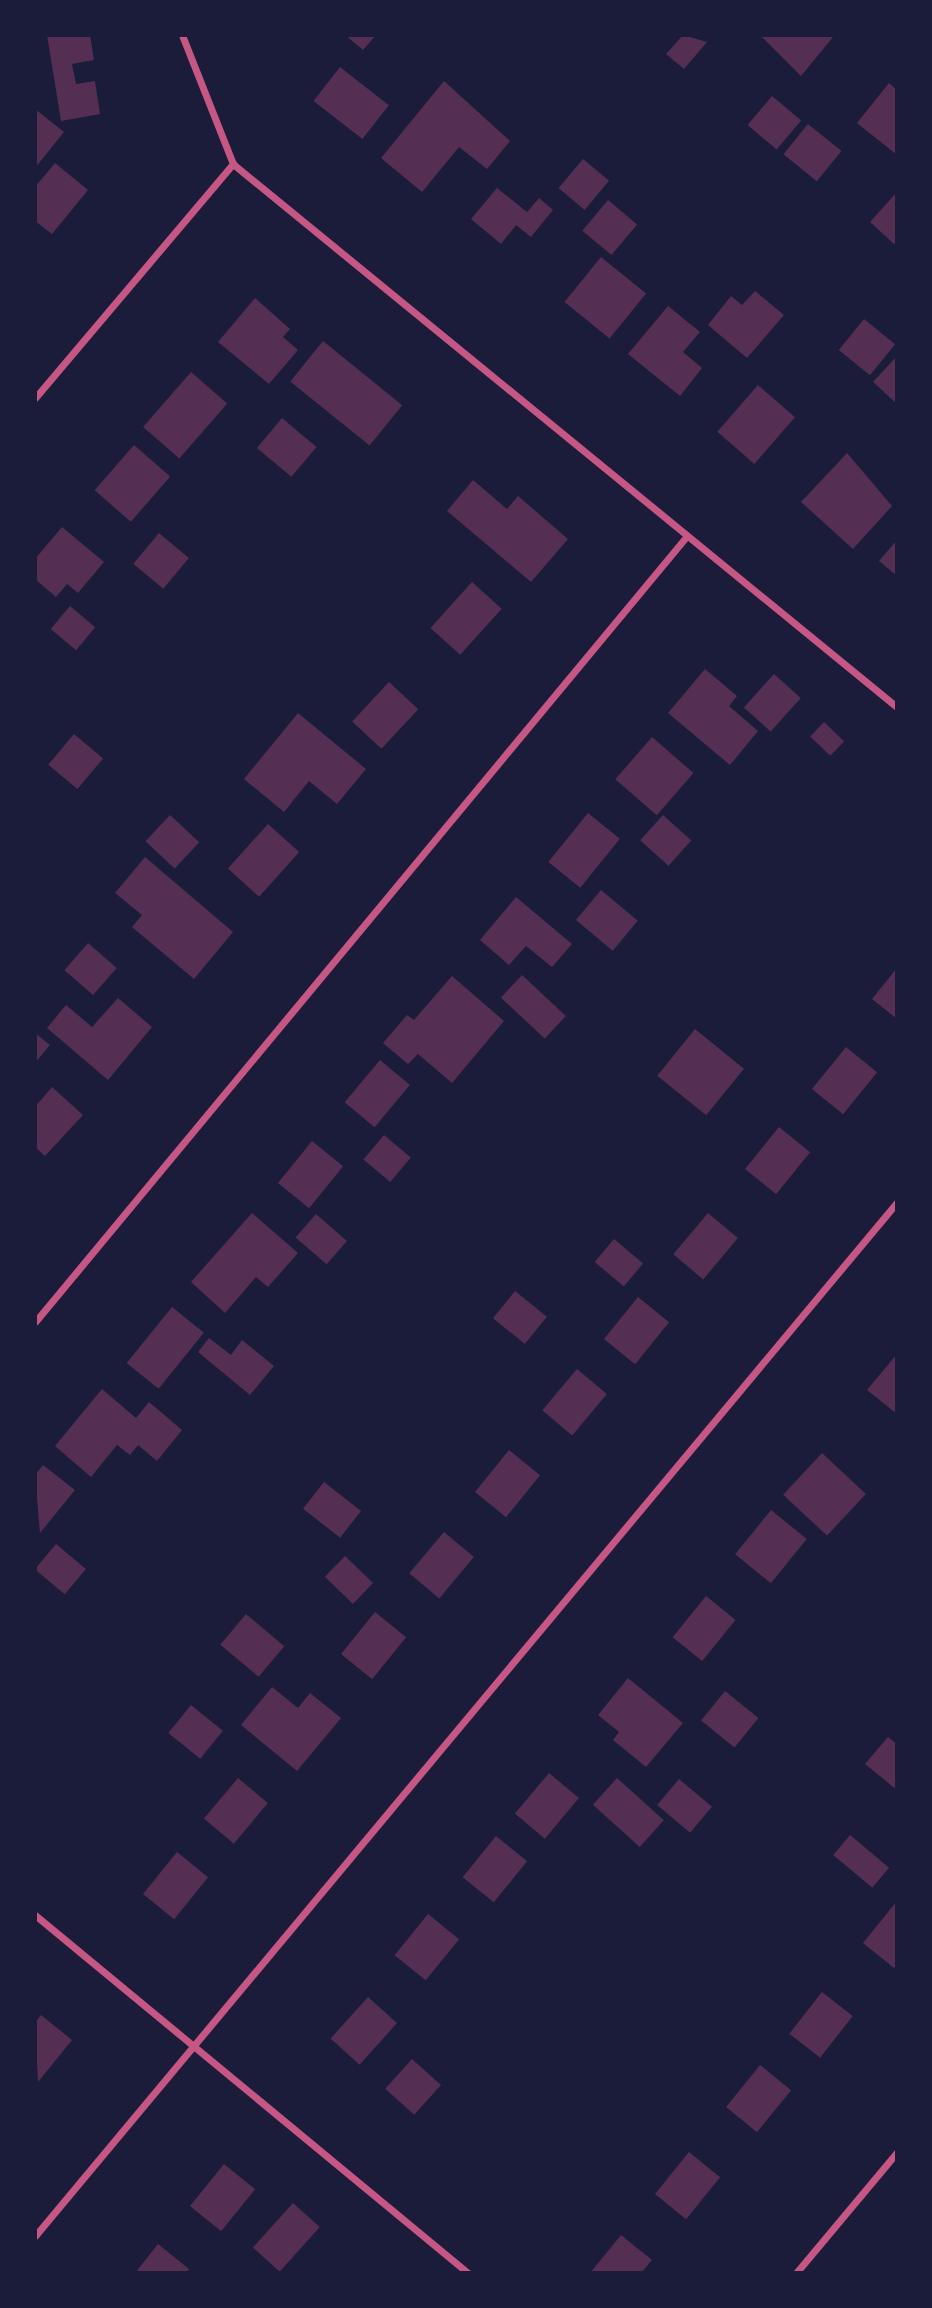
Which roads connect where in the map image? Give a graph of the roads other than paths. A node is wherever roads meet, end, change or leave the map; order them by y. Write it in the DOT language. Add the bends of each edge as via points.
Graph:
graph roads {
  1 [pos="182,35"];
  2 [pos="233,164"];
  3 [pos="35,398"];
  4 [pos="686,537"];
  5 [pos="897,707"];
  6 [pos="897,1202"];
  7 [pos="35,1322"];
  8 [pos="35,1914"];
  9 [pos="194,2046"];
  10 [pos="897,2152"];
  11 [pos="35,2236"];
  12 [pos="468,2273"];
  13 [pos="796,2273"];
  1 -- 2 [label="street"];
  2 -- 3 [label="street"];
  2 -- 4 [label="street"];
  4 -- 5 [label="street"];
  4 -- 7 [label="street"];
  6 -- 9 [label="street"];
  8 -- 9 [label="street"];
  9 -- 11 [label="street"];
  9 -- 12 [label="street"];
  10 -- 13 [label="street"];
}
